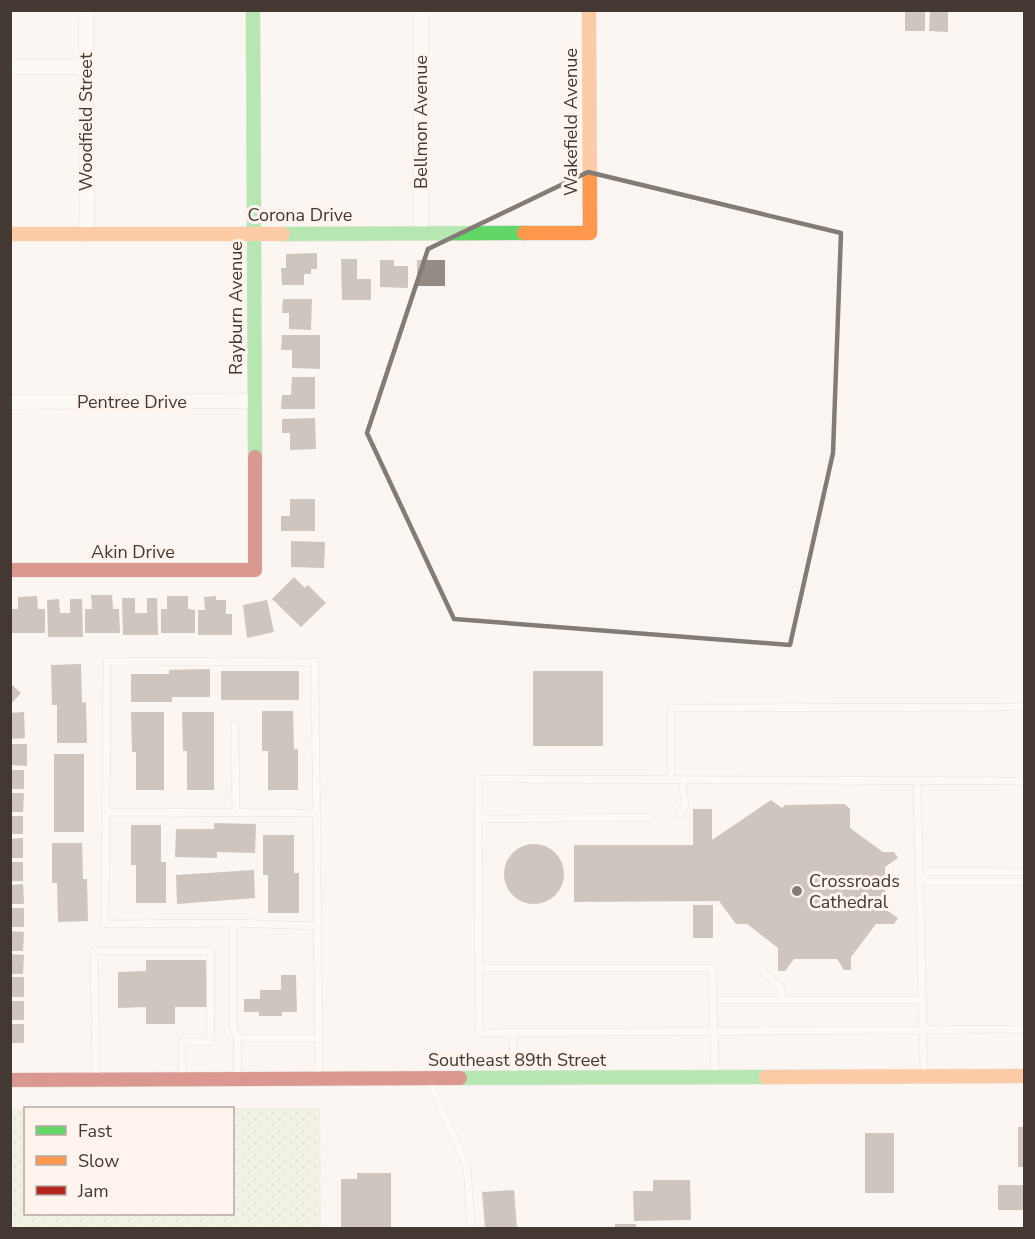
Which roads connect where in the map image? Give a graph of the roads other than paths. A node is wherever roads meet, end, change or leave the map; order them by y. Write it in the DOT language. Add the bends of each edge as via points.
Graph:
graph roads {
  1 [pos="86,10"];
  2 [pos="253,10"];
  3 [pos="421,10"];
  4 [pos="589,10"];
  5 [pos="10,67"];
  6 [pos="86,67"];
  7 [pos="421,233"];
  8 [pos="590,233"];
  9 [pos="10,234"];
  10 [pos="87,234"];
  11 [pos="254,234"];
  12 [pos="254,401"];
  13 [pos="10,402"];
  14 [pos="10,570"];
  15 [pos="255,570"];
  16 [pos="1024,707"];
  17 [pos="235,725"];
  18 [pos="671,780"];
  19 [pos="682,780"];
  20 [pos="917,782"];
  21 [pos="1024,782"];
  22 [pos="106,812"];
  23 [pos="236,813"];
  24 [pos="316,813"];
  25 [pos="680,814"];
  26 [pos="651,817"];
  27 [pos="478,819"];
  28 [pos="1024,872"];
  29 [pos="920,877"];
  30 [pos="1024,882"];
  31 [pos="233,923"];
  32 [pos="318,926"];
  33 [pos="479,968"];
  34 [pos="760,968"];
  35 [pos="714,1000"];
  36 [pos="780,1000"];
  37 [pos="923,1000"];
  38 [pos="924,1029"];
  39 [pos="1024,1029"];
  40 [pos="716,1031"];
  41 [pos="513,1033"];
  42 [pos="238,1038"];
  43 [pos="319,1038"];
  44 [pos="924,1076"];
  45 [pos="1024,1076"];
  46 [pos="715,1077"];
  47 [pos="319,1078"];
  48 [pos="428,1078"];
  49 [pos="514,1078"];
  50 [pos="182,1079"];
  51 [pos="237,1079"];
  52 [pos="10,1080"];
  53 [pos="96,1080"];
  54 [pos="471,1228"];
  1 -- 6 [label="street, Woodfield Street"];
  2 -- 11 [label="street, Rayburn Avenue"];
  3 -- 7 [label="street, Bellmon Avenue"];
  4 -- 8 [label="street, Wakefield Avenue"];
  5 -- 6 [label="street"];
  6 -- 10 [label="street, Woodfield Street"];
  7 -- 8 [label="street, Corona Drive"];
  7 -- 11 [label="street, Corona Drive"];
  9 -- 10 [label="street, Corona Drive"];
  10 -- 11 [label="street, Corona Drive"];
  11 -- 12 [label="street, Rayburn Avenue"];
  12 -- 13 [label="street, Pentree Drive"];
  12 -- 15 [label="street, Rayburn Avenue"];
  14 -- 15 [label="street, Akin Drive"];
  16 -- 18 [label="lane" via="671,708"];
  17 -- 23 [label="lane"];
  18 -- 19 [label="lane"];
  18 -- 27 [label="lane" via="478,779"];
  19 -- 20 [label="lane"];
  19 -- 25 [label="lane" via="685,805"];
  20 -- 21 [label="lane"];
  20 -- 29 [label="lane"];
  22 -- 23 [label="lane"];
  22 -- 24 [label="lane" via="107,661 130,661 315,662"];
  22 -- 31 [label="lane" via="105,924"];
  23 -- 24 [label="lane"];
  24 -- 32 [label="lane"];
  26 -- 27 [label="lane"];
  27 -- 33 [label="lane"];
  28 -- 29 [label="lane" via="931,871"];
  29 -- 30 [label="lane" via="926,882"];
  29 -- 37 [label="lane"];
  31 -- 32 [label="lane"];
  31 -- 42 [label="lane" via="233,1027"];
  32 -- 43 [label="lane"];
  33 -- 35 [label="lane" via="712,968"];
  33 -- 41 [label="lane" via="479,1033"];
  34 -- 36 [label="lane" via="780,988"];
  35 -- 36 [label="lane"];
  35 -- 40 [label="lane"];
  36 -- 37 [label="lane"];
  37 -- 38 [label="lane"];
  38 -- 39 [label="lane"];
  38 -- 40 [label="lane"];
  38 -- 44 [label="lane"];
  40 -- 41 [label="lane"];
  40 -- 46 [label="lane"];
  41 -- 49 [label="lane"];
  42 -- 43 [label="lane"];
  42 -- 51 [label="lane"];
  43 -- 47 [label="lane"];
  44 -- 45 [label="street, Southeast 89th Street"];
  44 -- 46 [label="street, Southeast 89th Street"];
  46 -- 49 [label="street, Southeast 89th Street"];
  47 -- 48 [label="street, Southeast 89th Street"];
  47 -- 51 [label="street, Southeast 89th Street"];
  48 -- 49 [label="street, Southeast 89th Street"];
  48 -- 54 [label="lane" via="467,1167"];
  50 -- 51 [label="street, Southeast 89th Street"];
  50 -- 53 [label="street, Southeast 89th Street"];
  50 -- 53 [label="lane" via="182,1042 210,1042 211,951 94,951"];
  52 -- 53 [label="street, Southeast 89th Street"];
}
